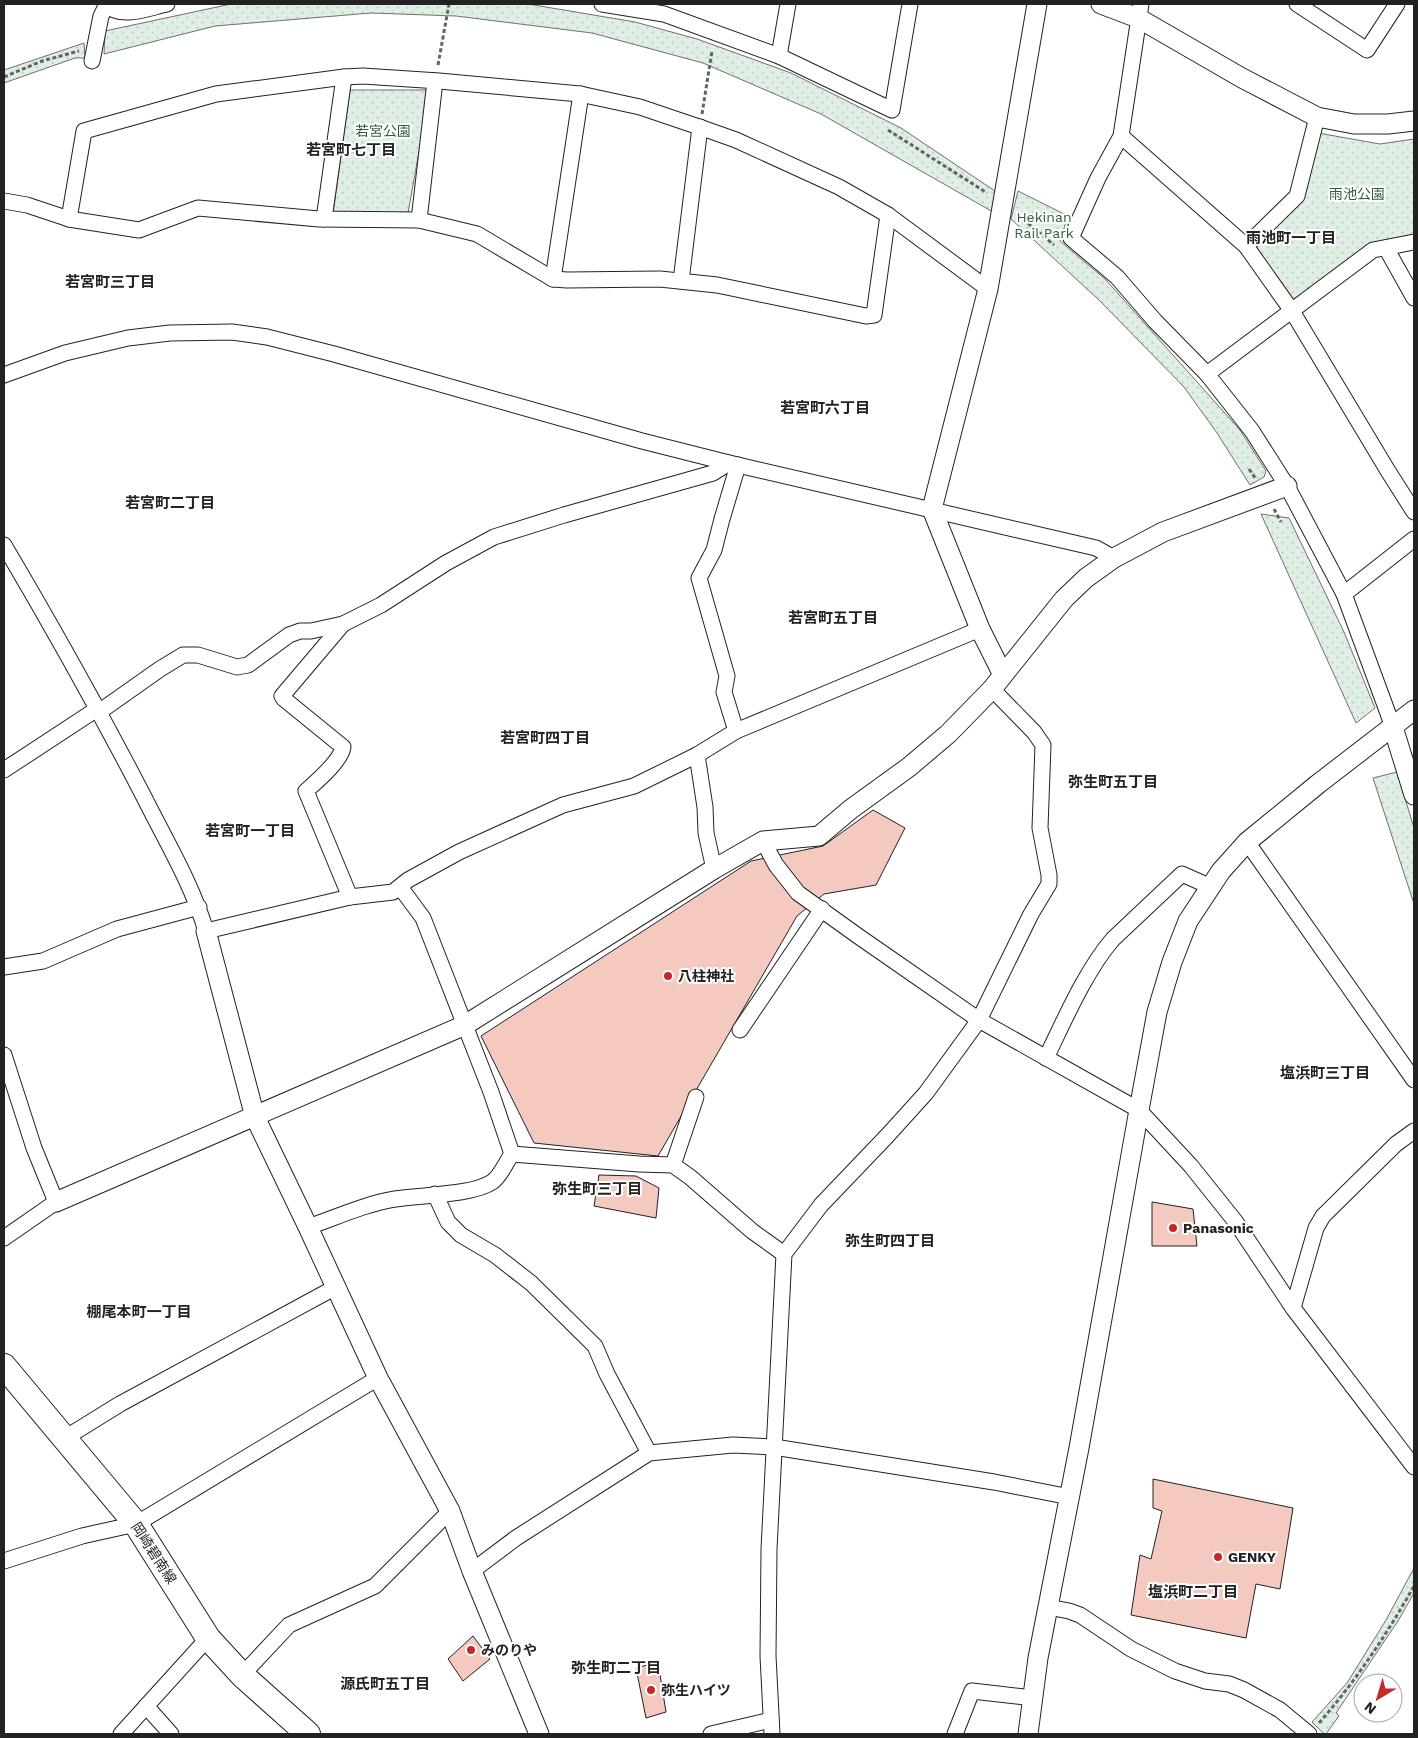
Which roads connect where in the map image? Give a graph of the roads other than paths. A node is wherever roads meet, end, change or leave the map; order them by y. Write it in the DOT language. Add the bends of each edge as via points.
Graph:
graph roads {
  1 [pos="167,4"];
  2 [pos="602,4"];
  3 [pos="788,4"];
  4 [pos="910,4"];
  5 [pos="1037,4"];
  6 [pos="1101,4"];
  7 [pos="1297,4"];
  8 [pos="1397,4"];
  9 [pos="106,5"];
  10 [pos="665,9"];
  11 [pos="1139,11"];
  12 [pos="779,56"];
  13 [pos="92,62"];
  14 [pos="344,77"];
  15 [pos="435,81"];
  16 [pos="581,94"];
  17 [pos="1317,117"];
  18 [pos="1414,120"];
  19 [pos="700,127"];
  20 [pos="1121,136"];
  21 [pos="4,201"];
  22 [pos="888,215"];
  23 [pos="69,219"];
  24 [pos="324,219"];
  25 [pos="419,220"];
  26 [pos="1414,242"];
  27 [pos="1246,246"];
  28 [pos="1386,248"];
  29 [pos="553,279"];
  30 [pos="681,281"];
  31 [pos="988,288"];
  32 [pos="1414,298"];
  33 [pos="1292,311"];
  34 [pos="1207,374"];
  35 [pos="4,375"];
  36 [pos="733,464"];
  37 [pos="1287,486"];
  38 [pos="932,509"];
  39 [pos="1414,512"];
  40 [pos="1414,539"];
  41 [pos="4,545"];
  42 [pos="1114,558"];
  43 [pos="1344,594"];
  44 [pos="344,624"];
  45 [pos="980,629"];
  46 [pos="998,682"];
  47 [pos="1414,710"];
  48 [pos="98,711"];
  49 [pos="1392,727"];
  50 [pos="736,731"];
  51 [pos="697,755"];
  52 [pos="4,770"];
  53 [pos="1414,795"];
  54 [pos="764,841"];
  55 [pos="1247,842"];
  56 [pos="714,869"];
  57 [pos="1211,886"];
  58 [pos="400,887"];
  59 [pos="350,898"];
  60 [pos="199,907"];
  61 [pos="822,909"];
  62 [pos="206,931"];
  63 [pos="4,966"];
  64 [pos="979,1020"];
  65 [pos="465,1026"];
  66 [pos="740,1030"];
  67 [pos="4,1055"];
  68 [pos="1046,1058"];
  69 [pos="1414,1080"];
  70 [pos="696,1097"];
  71 [pos="1139,1110"];
  72 [pos="255,1117"];
  73 [pos="1414,1131"];
  74 [pos="512,1154"];
  75 [pos="673,1165"];
  76 [pos="435,1194"];
  77 [pos="56,1202"];
  78 [pos="308,1227"];
  79 [pos="4,1238"];
  80 [pos="784,1254"];
  81 [pos="336,1287"];
  82 [pos="1293,1308"];
  83 [pos="4,1366"];
  84 [pos="378,1378"];
  85 [pos="65,1438"];
  86 [pos="774,1447"];
  87 [pos="649,1454"];
  88 [pos="1414,1467"];
  89 [pos="1070,1497"];
  90 [pos="450,1511"];
  91 [pos="136,1524"];
  92 [pos="4,1561"];
  93 [pos="472,1571"];
  94 [pos="1048,1607"];
  95 [pos="208,1638"];
  96 [pos="242,1675"];
  97 [pos="1033,1698"];
  98 [pos="146,1706"];
  99 [pos="772,1727"];
  100 [pos="121,1734"];
  101 [pos="171,1734"];
  102 [pos="308,1734"];
  103 [pos="539,1734"];
  104 [pos="711,1734"];
  105 [pos="955,1734"];
  106 [pos="1028,1734"];
  107 [pos="1309,1734"];
  1 -- 9 [label="street" via="126,13"];
  2 -- 10 [label="street"];
  3 -- 12 [label="street"];
  4 -- 12 [label="street" via="892,110"];
  5 -- 31 [label="street"];
  6 -- 11 [label="street"];
  7 -- 8 [label="street" via="1367,50"];
  9 -- 13 [label="street"];
  10 -- 12 [label="street"];
  11 -- 17 [label="street" via="1242,78"];
  11 -- 20 [label="street"];
  14 -- 15 [label="street"];
  14 -- 23 [label="street" via="216,94 84,131"];
  14 -- 24 [label="street"];
  15 -- 16 [label="street"];
  15 -- 25 [label="street"];
  16 -- 19 [label="street" via="640,107"];
  16 -- 29 [label="street"];
  17 -- 18 [label="street" via="1354,124"];
  17 -- 27 [label="street" via="1298,196"];
  19 -- 22 [label="street" via="830,183"];
  19 -- 30 [label="street"];
  20 -- 27 [label="street"];
  20 -- 34 [label="street" via="1071,238 1117,277"];
  21 -- 23 [label="street"];
  22 -- 30 [label="street" via="874,315"];
  22 -- 31 [label="street"];
  23 -- 24 [label="street" via="139,230 198,208"];
  24 -- 25 [label="street"];
  25 -- 29 [label="street" via="477,234"];
  26 -- 28 [label="street"];
  27 -- 33 [label="street"];
  28 -- 32 [label="street"];
  28 -- 33 [label="street" via="1373,250"];
  29 -- 30 [label="street"];
  31 -- 38 [label="street"];
  33 -- 34 [label="street"];
  33 -- 39 [label="street"];
  34 -- 37 [label="street" via="1252,432"];
  35 -- 36 [label="street" via="65,353 128,338 170,333 232,332 334,354"];
  36 -- 38 [label="street"];
  36 -- 44 [label="street" via="713,473 494,537"];
  36 -- 50 [label="street" via="714,550 699,578 727,676 724,692"];
  37 -- 42 [label="street" via="1163,532"];
  37 -- 43 [label="street"];
  38 -- 42 [label="street" via="1096,548"];
  38 -- 45 [label="street"];
  40 -- 43 [label="street"];
  41 -- 48 [label="street"];
  42 -- 46 [label="street" via="1064,599"];
  43 -- 49 [label="street"];
  44 -- 48 [label="street" via="289,635 248,665 237,667 198,655 183,655"];
  44 -- 59 [label="street" via="282,696 343,747 334,763 306,792"];
  45 -- 46 [label="street"];
  45 -- 50 [label="street"];
  46 -- 54 [label="street" via="948,734 819,836"];
  46 -- 64 [label="street" via="1043,745 1040,828 1049,884"];
  47 -- 49 [label="street"];
  48 -- 52 [label="street"];
  48 -- 60 [label="street"];
  49 -- 53 [label="street"];
  49 -- 55 [label="street"];
  50 -- 51 [label="street"];
  51 -- 56 [label="street" via="706,807 706,833"];
  51 -- 58 [label="street" via="634,786 563,804 459,852"];
  54 -- 56 [label="street"];
  54 -- 61 [label="street" via="776,865 798,893"];
  55 -- 57 [label="street"];
  55 -- 69 [label="street"];
  56 -- 65 [label="street"];
  57 -- 68 [label="street" via="1182,874 1113,939 1072,1004"];
  57 -- 71 [label="street" via="1188,921 1172,962 1157,1012"];
  58 -- 59 [label="street" via="392,892"];
  58 -- 65 [label="street" via="423,918"];
  59 -- 62 [label="street"];
  60 -- 62 [label="street"];
  60 -- 63 [label="street" via="117,929 43,961"];
  61 -- 64 [label="street"];
  61 -- 66 [label="street"];
  62 -- 72 [label="street"];
  64 -- 68 [label="street"];
  64 -- 80 [label="street" via="926,1093 821,1205"];
  65 -- 72 [label="street"];
  65 -- 74 [label="street"];
  67 -- 77 [label="street" via="34,1148"];
  68 -- 71 [label="street"];
  70 -- 75 [label="street"];
  71 -- 82 [label="street" via="1191,1166 1235,1221"];
  71 -- 89 [label="street"];
  72 -- 77 [label="street"];
  72 -- 78 [label="street"];
  73 -- 82 [label="street" via="1396,1144 1322,1216"];
  74 -- 75 [label="street"];
  74 -- 76 [label="street" via="491,1183 473,1190"];
  75 -- 80 [label="street"];
  76 -- 78 [label="street" via="366,1206"];
  76 -- 87 [label="street" via="448,1222 461,1235 531,1282 596,1346"];
  77 -- 79 [label="street"];
  78 -- 81 [label="street"];
  80 -- 86 [label="street"];
  81 -- 84 [label="street"];
  81 -- 85 [label="street" via="120,1404"];
  82 -- 88 [label="street"];
  83 -- 85 [label="main road, 岡崎碧南線"];
  84 -- 90 [label="street"];
  84 -- 91 [label="street"];
  85 -- 91 [label="main road, 岡崎碧南線"];
  86 -- 87 [label="street" via="734,1444"];
  86 -- 89 [label="street"];
  86 -- 99 [label="street" via="768,1656"];
  87 -- 93 [label="street" via="516,1538"];
  89 -- 94 [label="street"];
  90 -- 93 [label="street"];
  90 -- 96 [label="street" via="375,1586 289,1625"];
  91 -- 92 [label="street" via="82,1536"];
  91 -- 95 [label="main road, 岡崎碧南線"];
  93 -- 103 [label="street"];
  94 -- 97 [label="street"];
  94 -- 107 [label="street" via="1080,1615 1130,1649 1175,1671 1244,1690 1280,1710"];
  95 -- 96 [label="main road, 岡崎碧南線"];
  95 -- 98 [label="street"];
  96 -- 102 [label="main road, 岡崎碧南線"];
  97 -- 105 [label="street" via="972,1691"];
  97 -- 106 [label="street"];
  98 -- 100 [label="street"];
  98 -- 101 [label="street"];
  99 -- 104 [label="street"];
}
